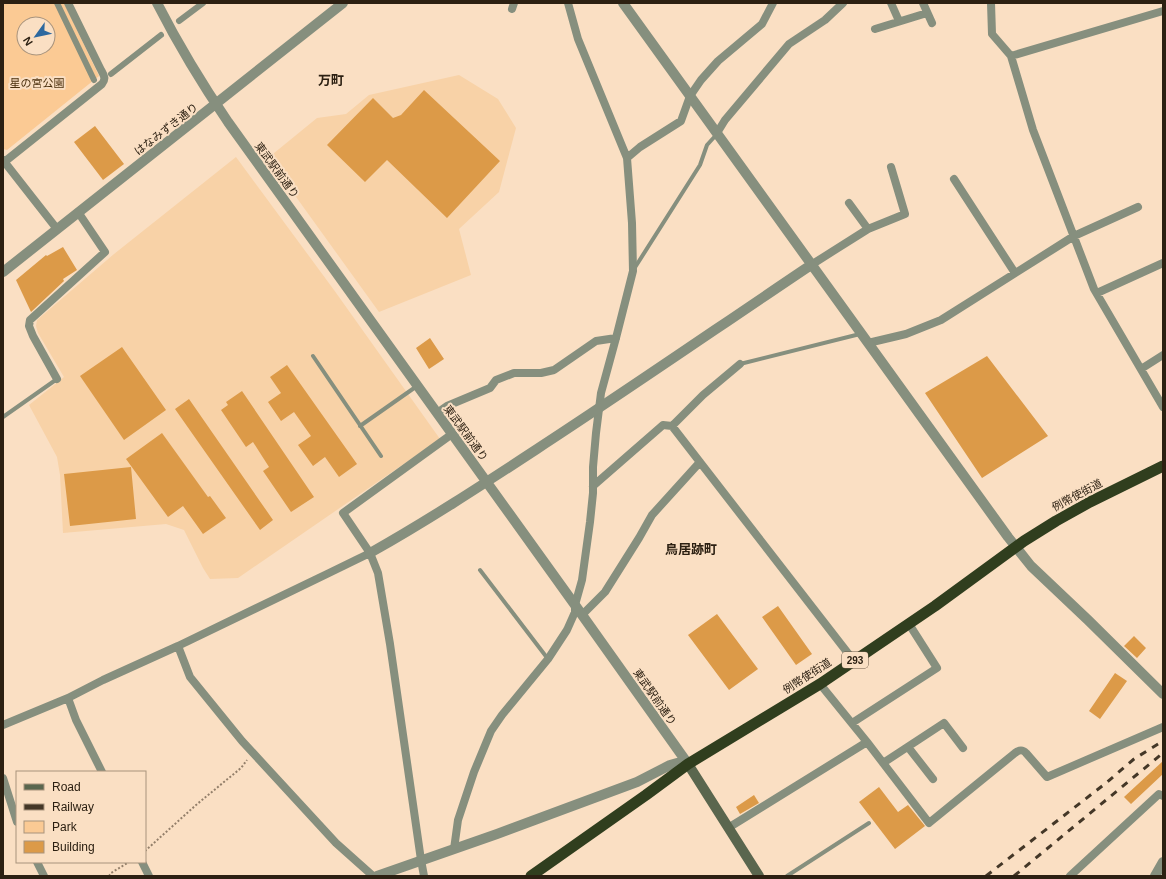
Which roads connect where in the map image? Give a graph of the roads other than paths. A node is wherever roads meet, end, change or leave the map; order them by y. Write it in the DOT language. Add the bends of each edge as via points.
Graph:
graph roads {
  1 [pos="57,3"];
  2 [pos="68,3"];
  3 [pos="157,3"];
  4 [pos="204,3"];
  5 [pos="343,3"];
  6 [pos="568,3"];
  7 [pos="623,3"];
  8 [pos="773,3"];
  9 [pos="843,3"];
  10 [pos="891,3"];
  11 [pos="923,3"];
  12 [pos="991,3"];
  13 [pos="1163,12"];
  14 [pos="927,13"];
  15 [pos="179,21"];
  16 [pos="899,22"];
  17 [pos="932,24"];
  18 [pos="875,29"];
  19 [pos="161,35"];
  20 [pos="1011,56"];
  21 [pos="111,74"];
  22 [pos="94,80"];
  23 [pos="690,96"];
  24 [pos="216,105"];
  25 [pos="717,133"];
  26 [pos="627,158"];
  27 [pos="4,162"];
  28 [pos="891,167"];
  29 [pos="954,179"];
  30 [pos="850,203"];
  31 [pos="1138,207"];
  32 [pos="78,212"];
  33 [pos="57,229"];
  34 [pos="868,229"];
  35 [pos="1074,236"];
  36 [pos="1163,263"];
  37 [pos="811,265"];
  38 [pos="633,271"];
  39 [pos="3,272"];
  40 [pos="1015,273"];
  41 [pos="1097,293"];
  42 [pos="861,334"];
  43 [pos="616,338"];
  44 [pos="868,343"];
  45 [pos="1163,355"];
  46 [pos="313,356"];
  47 [pos="740,364"];
  48 [pos="1141,369"];
  49 [pos="57,378"];
  50 [pos="417,386"];
  51 [pos="1163,407"];
  52 [pos="599,408"];
  53 [pos="437,413"];
  54 [pos="3,417"];
  55 [pos="360,426"];
  56 [pos="672,426"];
  57 [pos="452,434"];
  58 [pos="381,456"];
  59 [pos="700,462"];
  60 [pos="1163,466"];
  61 [pos="486,482"];
  62 [pos="593,486"];
  63 [pos="1016,547"];
  64 [pos="370,554"];
  65 [pos="480,570"];
  66 [pos="575,605"];
  67 [pos="582,615"];
  68 [pos="908,624"];
  69 [pos="178,646"];
  70 [pos="548,659"];
  71 [pos="854,661"];
  72 [pos="820,684"];
  73 [pos="1163,694"];
  74 [pos="68,698"];
  75 [pos="852,723"];
  76 [pos="3,725"];
  77 [pos="1163,727"];
  78 [pos="867,742"];
  79 [pos="908,747"];
  80 [pos="963,748"];
  81 [pos="883,763"];
  82 [pos="688,764"];
  83 [pos="101,771"];
  84 [pos="3,778"];
  85 [pos="933,779"];
  86 [pos="1163,796"];
  87 [pos="15,811"];
  88 [pos="869,823"];
  89 [pos="728,828"];
  90 [pos="454,850"];
  91 [pos="421,860"];
  92 [pos="1163,862"];
  93 [pos="38,863"];
  94 [pos="142,863"];
  95 [pos="537,874"];
  96 [pos="44,876"];
  97 [pos="149,876"];
  98 [pos="373,876"];
  99 [pos="377,876"];
  100 [pos="424,876"];
  101 [pos="759,876"];
  102 [pos="787,876"];
  103 [pos="1070,876"];
  104 [pos="1155,876"];
  1 -- 22 [label="street"];
  2 -- 27 [label="street" via="105,81"];
  3 -- 24 [label="street, 東武駅前通り"];
  4 -- 15 [label="street"];
  5 -- 24 [label="street, はなみずき通り"];
  6 -- 26 [label="street" via="578,39"];
  7 -- 23 [label="street"];
  8 -- 23 [label="street" via="762,24 718,61"];
  9 -- 25 [label="street" via="825,20 789,44"];
  10 -- 16 [label="street"];
  11 -- 14 [label="street"];
  12 -- 20 [label="street" via="992,34"];
  13 -- 20 [label="street"];
  14 -- 16 [label="street"];
  14 -- 17 [label="street"];
  16 -- 18 [label="street"];
  19 -- 21 [label="street"];
  20 -- 35 [label="street" via="1033,130"];
  23 -- 25 [label="street"];
  23 -- 26 [label="street" via="681,121"];
  24 -- 32 [label="street, はなみずき通り"];
  24 -- 50 [label="street, 東武駅前通り"];
  25 -- 37 [label="street"];
  25 -- 38 [label="lane" via="707,145 700,165"];
  26 -- 38 [label="street"];
  27 -- 33 [label="street"];
  28 -- 34 [label="street" via="905,214"];
  29 -- 40 [label="street"];
  30 -- 34 [label="street"];
  31 -- 35 [label="street"];
  32 -- 33 [label="street, はなみずき通り"];
  32 -- 49 [label="street" via="105,252 30,320 29,326"];
  33 -- 39 [label="street, はなみずき通り"];
  34 -- 37 [label="street"];
  35 -- 40 [label="street"];
  35 -- 41 [label="street"];
  36 -- 41 [label="street"];
  37 -- 42 [label="street"];
  37 -- 52 [label="street"];
  38 -- 43 [label="street"];
  40 -- 44 [label="street" via="941,320 906,334"];
  41 -- 48 [label="street"];
  42 -- 44 [label="street"];
  42 -- 47 [label="lane"];
  43 -- 52 [label="street"];
  43 -- 53 [label="street" via="596,341 554,370 514,374 496,380 490,388 447,406"];
  44 -- 63 [label="street"];
  45 -- 48 [label="street"];
  46 -- 55 [label="lane"];
  47 -- 56 [label="street" via="703,395"];
  48 -- 51 [label="street"];
  49 -- 54 [label="lane"];
  50 -- 53 [label="street, 東武駅前通り"];
  50 -- 55 [label="lane"];
  52 -- 61 [label="street"];
  52 -- 62 [label="street"];
  53 -- 57 [label="street, 東武駅前通り"];
  55 -- 58 [label="lane"];
  56 -- 59 [label="street"];
  56 -- 62 [label="street" via="663,425"];
  57 -- 61 [label="street, 東武駅前通り"];
  57 -- 64 [label="street" via="343,513"];
  59 -- 67 [label="street" via="652,514 604,592"];
  59 -- 71 [label="street"];
  60 -- 63 [label="highway, 例幣使街道 / 293" via="1090,502"];
  61 -- 64 [label="street"];
  61 -- 66 [label="street, 東武駅前通り"];
  62 -- 66 [label="street" via="582,580"];
  63 -- 68 [label="highway, 例幣使街道 / 293"];
  63 -- 73 [label="street" via="1031,566"];
  64 -- 69 [label="street"];
  64 -- 91 [label="street" via="378,573 390,644"];
  65 -- 70 [label="lane"];
  66 -- 67 [label="street, 東武駅前通り"];
  66 -- 70 [label="street" via="573,618"];
  67 -- 82 [label="street, 東武駅前通り"];
  68 -- 71 [label="highway, 例幣使街道 / 293"];
  68 -- 75 [label="street" via="937,668"];
  69 -- 74 [label="street"];
  69 -- 98 [label="street" via="190,677 252,752 336,843"];
  70 -- 90 [label="street" via="491,731 458,820"];
  71 -- 72 [label="highway, 例幣使街道 / 293"];
  72 -- 75 [label="street"];
  72 -- 82 [label="highway, 例幣使街道 / 293"];
  74 -- 76 [label="street"];
  74 -- 83 [label="street"];
  75 -- 78 [label="street"];
  77 -- 81 [label="street" via="1047,776 1023,750 1020,750 929,823"];
  78 -- 81 [label="street"];
  78 -- 89 [label="street"];
  79 -- 80 [label="street" via="944,723"];
  79 -- 81 [label="street"];
  79 -- 85 [label="street"];
  82 -- 89 [label="main road, 東武駅前通り"];
  82 -- 90 [label="street" via="670,764 637,782"];
  82 -- 95 [label="highway, 例幣使街道 / 293"];
  84 -- 87 [label="street"];
  86 -- 103 [label="street" via="1160,794"];
  88 -- 102 [label="lane"];
  89 -- 101 [label="main road, 東武駅前通り"];
  90 -- 91 [label="street"];
  91 -- 99 [label="street"];
  91 -- 100 [label="street"];
  92 -- 104 [label="street"];
  93 -- 96 [label="street"];
  94 -- 97 [label="street"];
}
